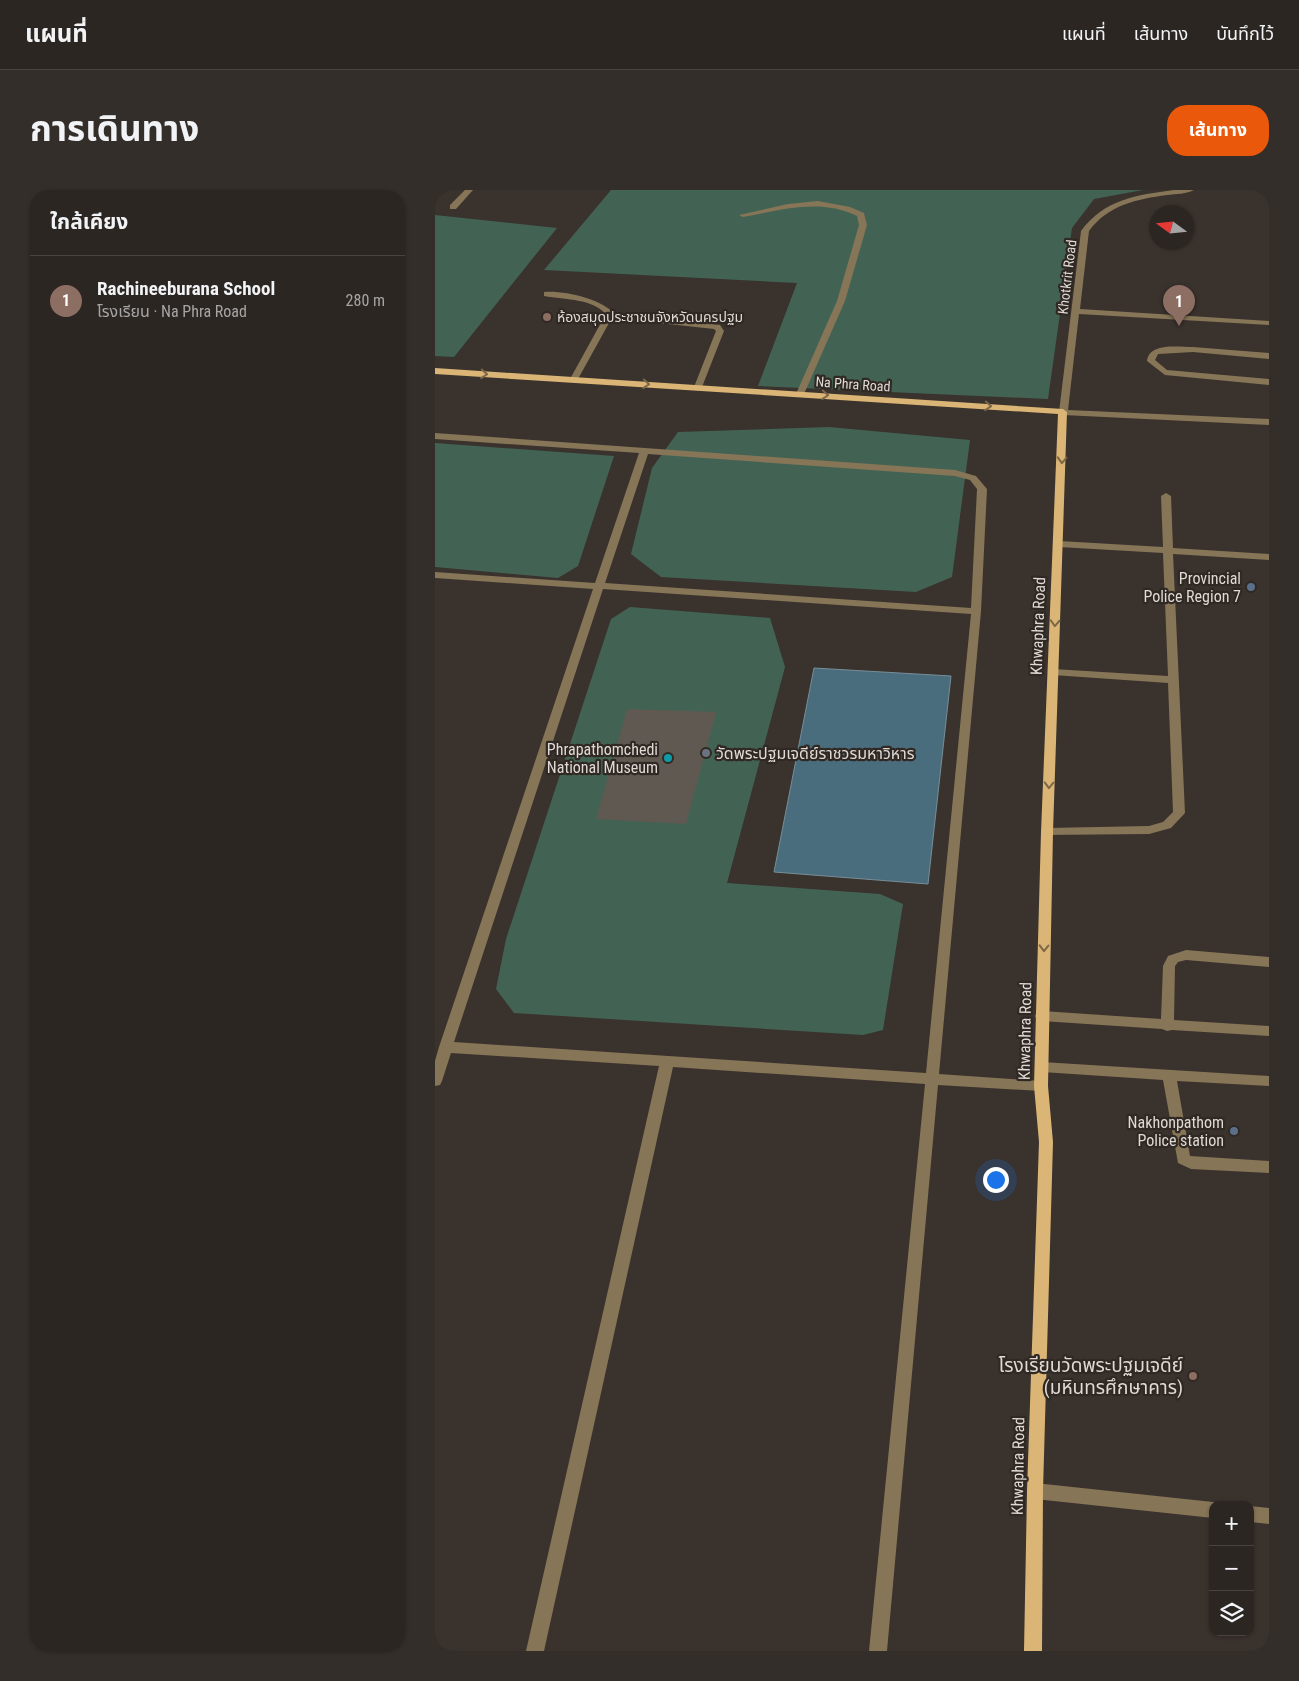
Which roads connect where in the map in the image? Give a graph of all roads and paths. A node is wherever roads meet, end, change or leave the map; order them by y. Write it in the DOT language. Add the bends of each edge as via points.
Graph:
graph roads {
  1 [pos="469,190"];
  2 [pos="1190,190"];
  3 [pos="1156,193"];
  4 [pos="453,207"];
  5 [pos="743,215"];
  6 [pos="547,294"];
  7 [pos="1076,311"];
  8 [pos="613,318"];
  9 [pos="1269,323"];
  10 [pos="1269,356"];
  11 [pos="435,371"];
  12 [pos="575,380"];
  13 [pos="1269,382"];
  14 [pos="698,387"];
  15 [pos="800,394"];
  16 [pos="1063,412"];
  17 [pos="1269,422"];
  18 [pos="435,436"];
  19 [pos="644,451"];
  20 [pos="1166,496"];
  21 [pos="1059,544"];
  22 [pos="1168,552"];
  23 [pos="1269,557"];
  24 [pos="435,575"];
  25 [pos="600,587"];
  26 [pos="976,611"];
  27 [pos="1053,672"];
  28 [pos="1173,680"];
  29 [pos="1047,832"];
  30 [pos="1269,962"];
  31 [pos="1042,1016"];
  32 [pos="1167,1026"];
  33 [pos="1269,1031"];
  34 [pos="446,1047"];
  35 [pos="667,1062"];
  36 [pos="1041,1067"];
  37 [pos="1169,1075"];
  38 [pos="931,1079"];
  39 [pos="435,1081"];
  40 [pos="1269,1081"];
  41 [pos="1041,1086"];
  42 [pos="1269,1167"];
  43 [pos="1035,1491"];
  44 [pos="1209,1510"];
  45 [pos="1254,1514"];
  46 [pos="1269,1516"];
  47 [pos="535,1651"];
  48 [pos="878,1651"];
  49 [pos="1033,1651"];
  1 -- 4 [label="street"];
  2 -- 3 [label="street, Khotkrit Road"];
  3 -- 7 [label="street, Khotkrit Road" via="1109,207 1096,216 1085,231"];
  5 -- 15 [label="street" via="821,204 847,207 861,215 863,226 841,301"];
  6 -- 8 [label="street" via="596,304 610,312"];
  7 -- 9 [label="street"];
  7 -- 16 [label="street, Khotkrit Road"];
  8 -- 12 [label="street" via="606,321"];
  8 -- 14 [label="street" via="621,316 717,327 720,331"];
  10 -- 13 [label="street" via="1173,350 1156,352 1151,361 1165,372"];
  11 -- 12 [label="main road, Na Phra Road, one-way"];
  12 -- 14 [label="main road, Na Phra Road, one-way"];
  14 -- 15 [label="main road, Na Phra Road"];
  15 -- 16 [label="main road, Na Phra Road, one-way"];
  16 -- 17 [label="street, Na Phra Road"];
  16 -- 21 [label="main road, Khwaphra Road, one-way"];
  18 -- 19 [label="street"];
  19 -- 25 [label="street"];
  19 -- 26 [label="street" via="955,473 973,478 982,489"];
  20 -- 22 [label="street"];
  21 -- 22 [label="street"];
  21 -- 27 [label="main road, Khwaphra Road, one-way"];
  22 -- 23 [label="street"];
  22 -- 28 [label="street"];
  24 -- 25 [label="street"];
  25 -- 26 [label="street"];
  25 -- 34 [label="street"];
  26 -- 38 [label="street"];
  27 -- 28 [label="street"];
  27 -- 29 [label="main road, Khwaphra Road, one-way"];
  28 -- 29 [label="street" via="1179,813 1167,825 1149,830"];
  29 -- 31 [label="main road, Khwaphra Road, one-way"];
  30 -- 32 [label="street" via="1186,955 1173,959 1169,966"];
  31 -- 32 [label="street"];
  31 -- 36 [label="main road, Khwaphra Road"];
  32 -- 33 [label="street"];
  34 -- 35 [label="street"];
  34 -- 39 [label="street"];
  35 -- 38 [label="street"];
  35 -- 47 [label="street"];
  36 -- 37 [label="street"];
  36 -- 41 [label="main road, Khwaphra Road"];
  37 -- 40 [label="street"];
  37 -- 42 [label="street" via="1183,1159 1191,1163"];
  38 -- 41 [label="street"];
  38 -- 48 [label="street"];
  41 -- 43 [label="main road, Khwaphra Road" via="1046,1142"];
  43 -- 44 [label="street"];
  43 -- 49 [label="main road, Khwaphra Road"];
  45 -- 46 [label="street"];
}
